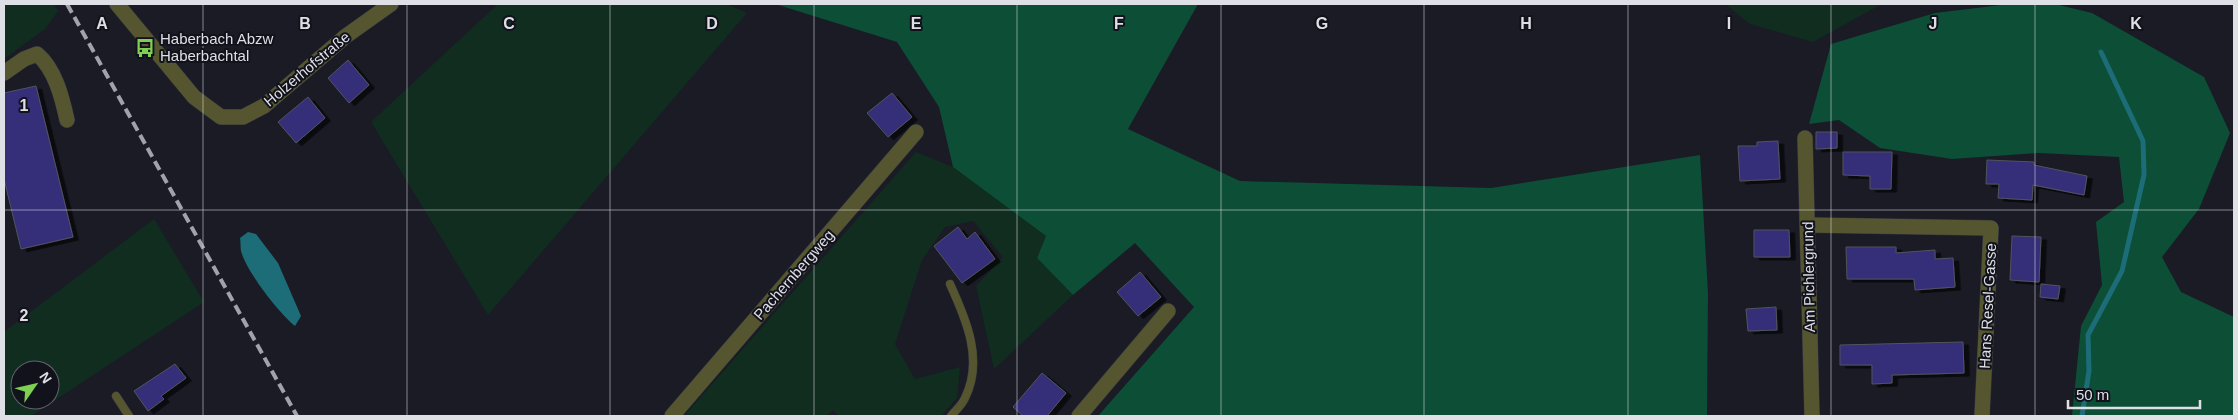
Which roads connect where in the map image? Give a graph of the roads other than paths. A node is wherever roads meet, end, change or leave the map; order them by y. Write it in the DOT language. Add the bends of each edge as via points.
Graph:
graph roads {
  1 [pos="117,4"];
  2 [pos="391,4"];
  3 [pos="4,73"];
  4 [pos="67,120"];
  5 [pos="916,132"];
  6 [pos="1805,138"];
  7 [pos="1808,225"];
  8 [pos="950,284"];
  9 [pos="1168,311"];
  10 [pos="116,396"];
  11 [pos="129,416"];
  12 [pos="672,416"];
  13 [pos="951,416"];
  14 [pos="1079,416"];
  15 [pos="1812,416"];
  16 [pos="1982,416"];
  1 -- 2 [label="street, Holzerhofstraße" via="194,97 220,118 242,117 264,106 346,36"];
  3 -- 4 [label="street" via="37,54 46,61 58,86"];
  5 -- 12 [label="street, Pachernbergweg"];
  6 -- 7 [label="street, Am Pichlergrund"];
  7 -- 15 [label="street, Am Pichlergrund"];
  7 -- 16 [label="street, Hans Resel-Gasse" via="1992,228"];
  8 -- 13 [label="lane" via="966,320 975,367 965,399"];
  9 -- 14 [label="street"];
  10 -- 11 [label="lane"];
}
